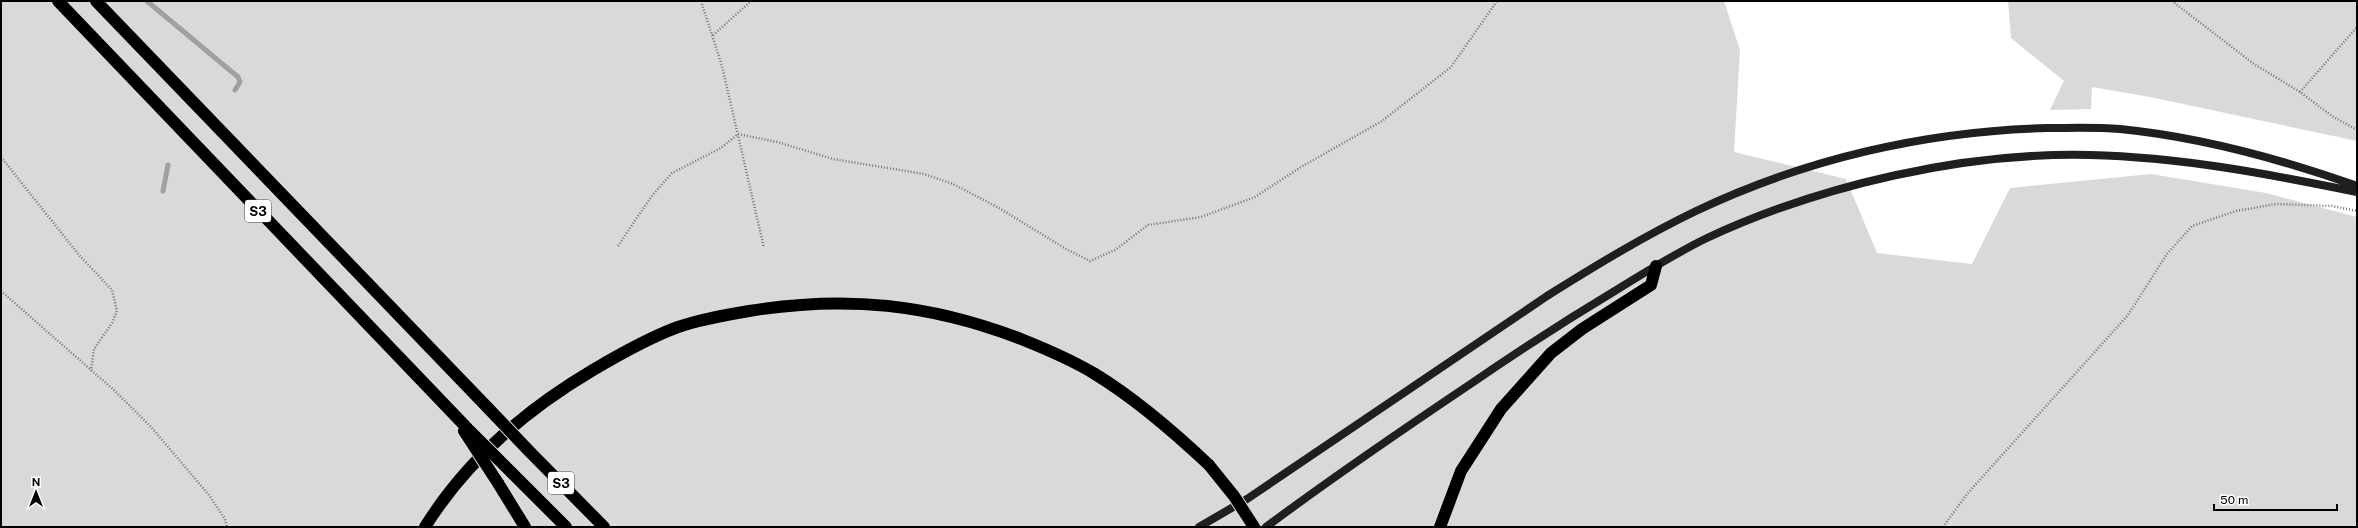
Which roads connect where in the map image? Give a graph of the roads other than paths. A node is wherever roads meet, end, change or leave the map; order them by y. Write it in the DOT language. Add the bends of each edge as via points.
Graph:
graph roads {
  1 [pos="58,1"];
  2 [pos="96,1"];
  3 [pos="2357,186"];
  4 [pos="2357,192"];
  5 [pos="1656,266"];
  6 [pos="465,429"];
  7 [pos="425,527"];
  8 [pos="525,527"];
  9 [pos="566,527"];
  10 [pos="604,527"];
  11 [pos="1199,527"];
  12 [pos="1254,527"];
  13 [pos="1266,527"];
  14 [pos="1440,527"];
  1 -- 6 [label="highway, S3"];
  2 -- 10 [label="highway, S3, bridge"];
  3 -- 11 [label="main road" via="2231,148 2119,129 2009,129 1939,138 1886,147 1791,173 1696,211 1596,266 1547,296 1247,499"];
  4 -- 5 [label="main road" via="2247,171 2156,158 2088,155 2012,158 1901,174 1842,189 1706,239"];
  5 -- 13 [label="main road" via="1537,338"];
  5 -- 14 [label="highway" via="1651,285 1588,325 1551,353 1501,409 1461,471"];
  6 -- 8 [label="highway, bridge"];
  6 -- 9 [label="highway, S3, bridge"];
  7 -- 12 [label="highway, bridge" via="460,478 528,412 559,390 628,350 678,328 716,316 819,302 867,303 931,311 994,329 1044,348 1095,374 1151,414 1209,465"];
}
